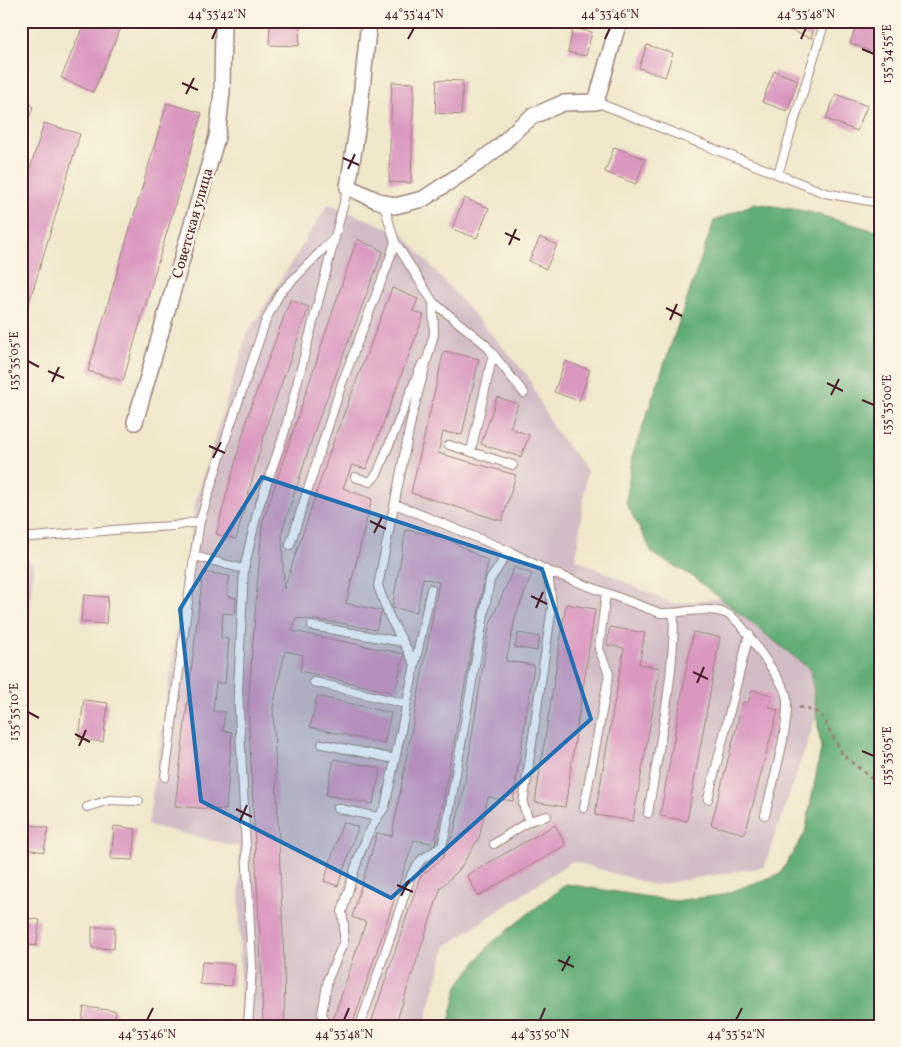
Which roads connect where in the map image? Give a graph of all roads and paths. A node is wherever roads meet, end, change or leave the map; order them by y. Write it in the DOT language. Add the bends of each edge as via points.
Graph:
graph roads {
  1 [pos="223,21"];
  2 [pos="369,21"];
  3 [pos="619,21"];
  4 [pos="826,21"];
  5 [pos="596,102"];
  6 [pos="28,108"];
  7 [pos="21,127"];
  8 [pos="778,174"];
  9 [pos="348,187"];
  10 [pos="383,202"];
  11 [pos="880,203"];
  12 [pos="336,237"];
  13 [pos="395,242"];
  14 [pos="432,302"];
  15 [pos="434,334"];
  16 [pos="493,354"];
  17 [pos="524,393"];
  18 [pos="135,422"];
  19 [pos="450,446"];
  20 [pos="471,451"];
  21 [pos="512,465"];
  22 [pos="355,477"];
  23 [pos="395,504"];
  24 [pos="200,521"];
  25 [pos="21,538"];
  26 [pos="290,544"];
  27 [pos="509,551"];
  28 [pos="194,556"];
  29 [pos="244,569"];
  30 [pos="548,571"];
  31 [pos="431,589"];
  32 [pos="606,593"];
  33 [pos="674,614"];
  34 [pos="312,626"];
  35 [pos="749,634"];
  36 [pos="402,642"];
  37 [pos="415,664"];
  38 [pos="314,682"];
  39 [pos="406,704"];
  40 [pos="788,704"];
  41 [pos="322,744"];
  42 [pos="395,758"];
  43 [pos="165,777"];
  44 [pos="880,785"];
  45 [pos="708,799"];
  46 [pos="139,801"];
  47 [pos="88,807"];
  48 [pos="337,808"];
  49 [pos="584,808"];
  50 [pos="648,813"];
  51 [pos="764,815"];
  52 [pos="548,816"];
  53 [pos="377,817"];
  54 [pos="529,821"];
  55 [pos="494,844"];
  56 [pos="248,1026"];
  57 [pos="328,1026"];
  58 [pos="360,1026"];
  1 -- 18 [label="street, Советская улица" via="222,92 217,137"];
  2 -- 9 [label="street"];
  3 -- 5 [label="street"];
  4 -- 8 [label="lane"];
  5 -- 8 [label="lane"];
  5 -- 10 [label="street" via="563,103 534,116 478,163 423,198 395,206"];
  6 -- 7 [label="lane"];
  8 -- 11 [label="lane" via="825,193"];
  9 -- 10 [label="street"];
  9 -- 12 [label="lane"];
  10 -- 13 [label="lane"];
  12 -- 24 [label="lane" via="280,293 266,320"];
  12 -- 29 [label="lane" via="284,434 258,509"];
  13 -- 14 [label="lane"];
  13 -- 26 [label="lane" via="342,383"];
  14 -- 15 [label="lane"];
  14 -- 16 [label="lane"];
  15 -- 22 [label="lane" via="377,474 370,482"];
  15 -- 23 [label="lane" via="412,416"];
  16 -- 17 [label="lane"];
  16 -- 20 [label="lane"];
  19 -- 20 [label="lane"];
  20 -- 21 [label="lane"];
  23 -- 27 [label="lane"];
  23 -- 36 [label="lane" via="378,586"];
  24 -- 25 [label="lane" via="174,526"];
  24 -- 28 [label="lane"];
  27 -- 30 [label="lane"];
  27 -- 58 [label="lane" via="490,580 442,846 421,860 412,873"];
  28 -- 29 [label="lane"];
  28 -- 43 [label="lane"];
  29 -- 56 [label="lane" via="238,690 252,966"];
  30 -- 32 [label="lane"];
  30 -- 54 [label="lane" via="552,607 523,804"];
  31 -- 37 [label="lane"];
  32 -- 33 [label="lane" via="660,613"];
  32 -- 49 [label="lane" via="599,649 609,674"];
  33 -- 35 [label="lane" via="705,609 726,613"];
  33 -- 50 [label="lane" via="668,696"];
  34 -- 36 [label="lane"];
  35 -- 40 [label="lane" via="785,691"];
  35 -- 45 [label="lane"];
  36 -- 37 [label="lane"];
  37 -- 39 [label="lane"];
  38 -- 39 [label="lane"];
  39 -- 42 [label="lane"];
  40 -- 44 [label="path" via="820,713 842,755"];
  40 -- 51 [label="lane" via="787,721"];
  41 -- 42 [label="lane"];
  42 -- 53 [label="lane" via="384,808"];
  46 -- 47 [label="lane" via="109,800"];
  48 -- 53 [label="lane"];
  52 -- 54 [label="lane"];
  53 -- 57 [label="lane" via="367,835 342,912 344,941 328,979 322,1014"];
  54 -- 55 [label="lane"];
}
